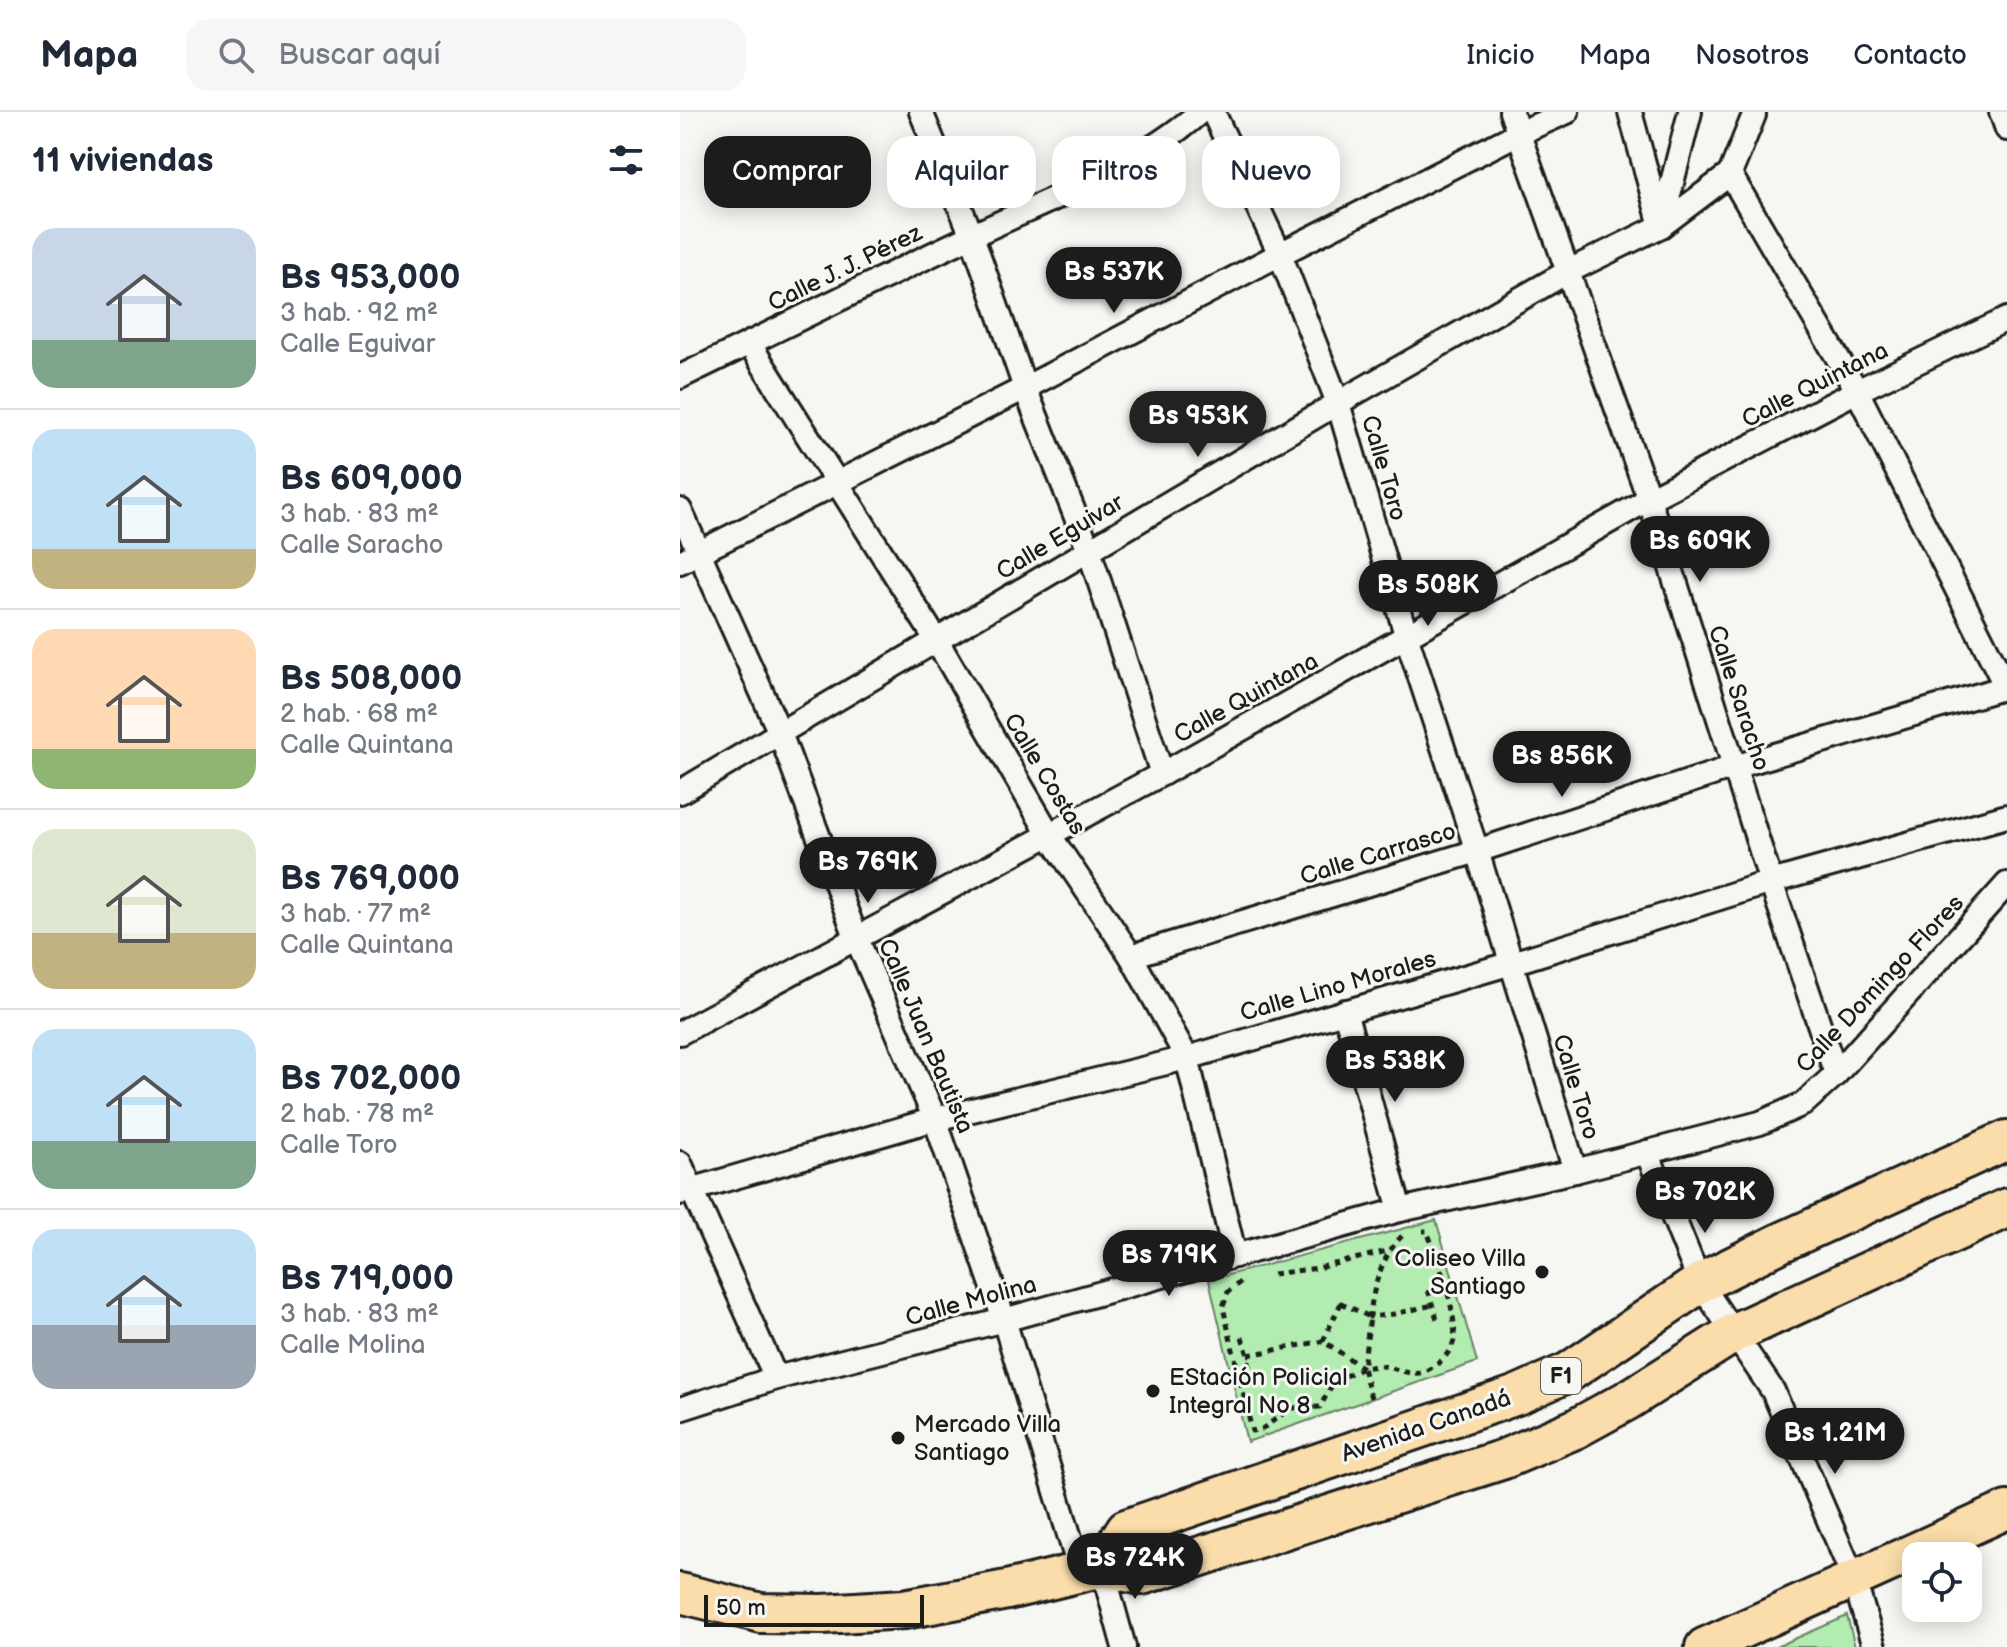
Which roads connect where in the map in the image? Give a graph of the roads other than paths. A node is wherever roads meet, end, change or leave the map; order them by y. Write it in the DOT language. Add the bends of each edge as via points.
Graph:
graph roads {
  1 [pos="921,112"];
  2 [pos="1200,112"];
  3 [pos="1213,112"];
  4 [pos="1567,112"];
  5 [pos="1630,112"];
  6 [pos="1690,112"];
  7 [pos="2001,112"];
  8 [pos="1754,115"];
  9 [pos="1514,123"];
  10 [pos="2007,129"];
  11 [pos="1730,174"];
  12 [pos="1661,226"];
  13 [pos="972,236"];
  14 [pos="1280,254"];
  15 [pos="1569,271"];
  16 [pos="2007,319"];
  17 [pos="749,343"];
  18 [pos="680,377"];
  19 [pos="1025,388"];
  20 [pos="1857,391"];
  21 [pos="1338,403"];
  22 [pos="838,483"];
  23 [pos="1649,499"];
  24 [pos="680,510"];
  25 [pos="1089,550"];
  26 [pos="689,558"];
  27 [pos="1407,638"];
  28 [pos="937,641"];
  29 [pos="2006,687"];
  30 [pos="780,733"];
  31 [pos="1734,767"];
  32 [pos="1162,774"];
  33 [pos="680,792"];
  34 [pos="2007,816"];
  35 [pos="1050,836"];
  36 [pos="1477,851"];
  37 [pos="1771,882"];
  38 [pos="2007,884"];
  39 [pos="856,937"];
  40 [pos="1131,956"];
  41 [pos="1512,963"];
  42 [pos="1345,1011"];
  43 [pos="680,1033"];
  44 [pos="1187,1058"];
  45 [pos="1836,1074"];
  46 [pos="935,1119"];
  47 [pos="2007,1140"];
  48 [pos="1647,1152"];
  49 [pos="680,1163"];
  50 [pos="1575,1171"];
  51 [pos="686,1192"];
  52 [pos="2007,1208"];
  53 [pos="1400,1210"];
  54 [pos="1235,1256"];
  55 [pos="1700,1283"];
  56 [pos="1004,1320"];
  57 [pos="1734,1333"];
  58 [pos="776,1378"];
  59 [pos="680,1409"];
  60 [pos="2007,1510"];
  61 [pos="1091,1569"];
  62 [pos="1854,1579"];
  63 [pos="680,1593"];
  64 [pos="1124,1647"];
  65 [pos="1704,1647"];
  66 [pos="1874,1647"];
  1 -- 13 [label="street"];
  2 -- 13 [label="street, Calle J. J. Pérez" via="1093,181"];
  3 -- 14 [label="street, Calle Toro"];
  4 -- 9 [label="street"];
  5 -- 12 [label="street"];
  6 -- 12 [label="street"];
  7 -- 10 [label="street"];
  8 -- 11 [label="street"];
  9 -- 14 [label="street"];
  9 -- 15 [label="street, Calle Saracho"];
  11 -- 12 [label="street, Calle Eguivar"];
  11 -- 20 [label="street"];
  12 -- 15 [label="street, Calle Eguivar"];
  13 -- 17 [label="street, Calle J. J. Pérez"];
  13 -- 19 [label="street"];
  14 -- 19 [label="street"];
  14 -- 21 [label="street, Calle Toro"];
  15 -- 21 [label="street, Calle Eguivar"];
  15 -- 23 [label="street, Calle Saracho"];
  16 -- 20 [label="street, Calle Quintana"];
  17 -- 18 [label="street, Calle J. J. Pérez"];
  17 -- 22 [label="street, Calle Costas"];
  19 -- 22 [label="street"];
  19 -- 25 [label="street"];
  20 -- 23 [label="street, Calle Quintana"];
  20 -- 29 [label="street"];
  21 -- 25 [label="street, Calle Eguivar"];
  21 -- 27 [label="street, Calle Toro"];
  22 -- 26 [label="street"];
  22 -- 28 [label="street, Calle Costas"];
  23 -- 27 [label="street, Calle Quintana"];
  23 -- 31 [label="street, Calle Saracho"];
  24 -- 26 [label="street, Calle Juan Bautista"];
  25 -- 28 [label="street, Calle Eguivar"];
  25 -- 32 [label="street"];
  26 -- 30 [label="street, Calle Juan Bautista"];
  27 -- 32 [label="street, Calle Quintana"];
  27 -- 36 [label="street, Calle Toro"];
  28 -- 30 [label="street, Calle Eguivar"];
  28 -- 35 [label="street, Calle Costas"];
  29 -- 31 [label="street, Calle Carrasco"];
  30 -- 33 [label="street, Calle Eguivar"];
  30 -- 39 [label="street, Calle Juan Bautista"];
  31 -- 36 [label="street, Calle Carrasco"];
  31 -- 37 [label="street, Calle Saracho"];
  32 -- 35 [label="street, Calle Quintana"];
  34 -- 37 [label="street, Calle Lino Morales"];
  35 -- 39 [label="street, Calle Quintana"];
  35 -- 40 [label="street, Calle Costas"];
  36 -- 40 [label="street, Calle Carrasco"];
  36 -- 41 [label="street, Calle Toro"];
  37 -- 41 [label="street, Calle Lino Morales"];
  37 -- 45 [label="street, Calle Saracho"];
  38 -- 45 [label="street, Calle Domingo Flores"];
  39 -- 43 [label="street, Calle Quintana"];
  39 -- 46 [label="street, Calle Juan Bautista"];
  40 -- 44 [label="street, Calle Costas"];
  41 -- 42 [label="street, Calle Lino Morales"];
  41 -- 50 [label="street, Calle Toro"];
  42 -- 44 [label="street, Calle Lino Morales"];
  42 -- 53 [label="street"];
  44 -- 46 [label="street, Calle Lino Morales"];
  44 -- 54 [label="street, Calle Costas"];
  45 -- 48 [label="street, Calle Domingo Flores" via="1803,1104 1760,1123"];
  46 -- 51 [label="street, Calle Lino Morales"];
  46 -- 56 [label="street, Calle Juan Bautista"];
  47 -- 55 [label="highway, Avenida Canadá / F1"];
  48 -- 50 [label="street, Calle Molina"];
  48 -- 55 [label="street"];
  49 -- 51 [label="street"];
  50 -- 53 [label="street, Calle Molina"];
  51 -- 58 [label="street"];
  52 -- 57 [label="highway, F1"];
  53 -- 54 [label="street, Calle Molina"];
  54 -- 56 [label="street, Calle Molina"];
  55 -- 57 [label="street"];
  55 -- 61 [label="highway, Avenida Canadá / F1" via="1569,1372 1517,1395 1126,1529"];
  56 -- 58 [label="street, Calle Molina"];
  56 -- 61 [label="street, Calle Juan Bautista"];
  57 -- 61 [label="highway, F1" via="1628,1400 1504,1459 1142,1575"];
  57 -- 62 [label="street" via="1773,1391"];
  58 -- 59 [label="street, Calle Molina"];
  60 -- 62 [label="main road"];
  61 -- 63 [label="highway, F1" via="904,1609 823,1614 761,1613"];
  61 -- 64 [label="street, Calle Juan Bautista"];
  62 -- 65 [label="main road"];
  62 -- 66 [label="street"];
}
